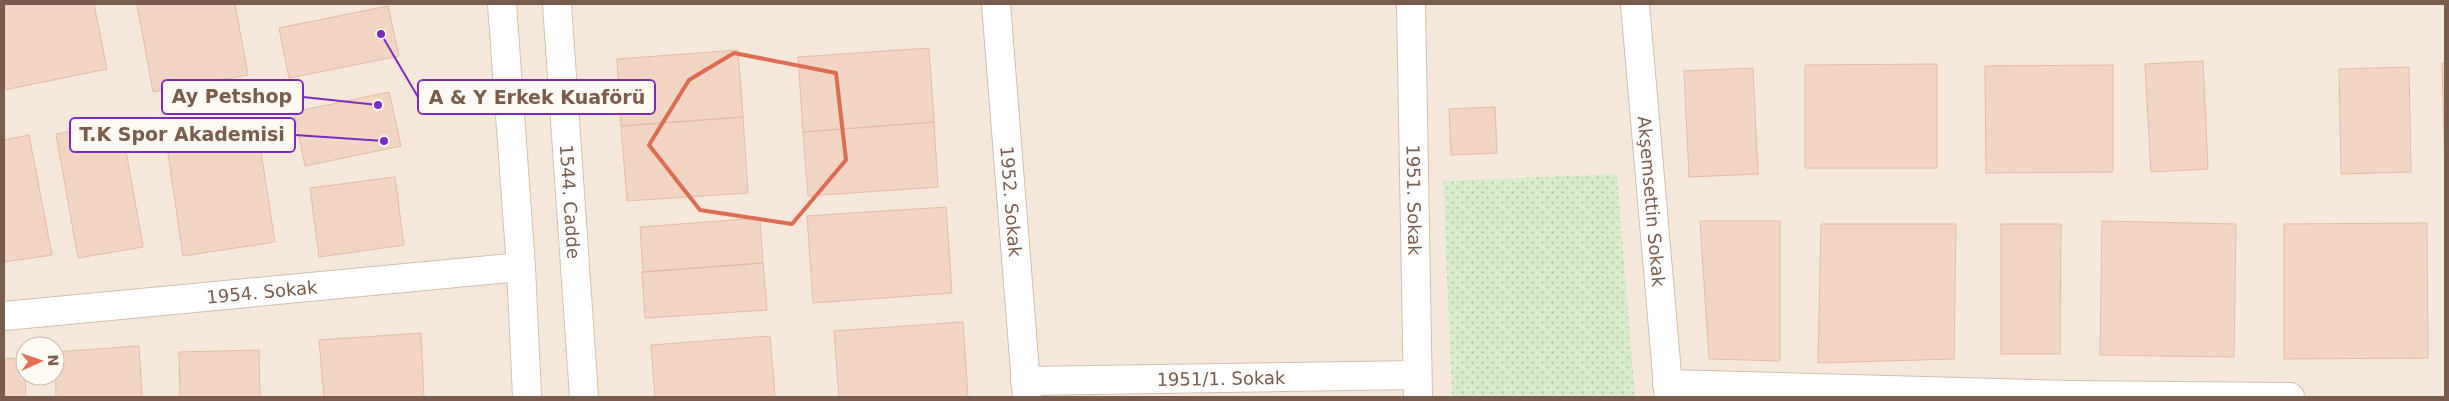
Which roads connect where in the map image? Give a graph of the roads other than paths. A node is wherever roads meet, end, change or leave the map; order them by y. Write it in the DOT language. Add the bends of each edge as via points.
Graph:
graph roads {
  1 [pos="502,4"];
  2 [pos="557,4"];
  3 [pos="996,4"];
  4 [pos="1411,4"];
  5 [pos="1635,4"];
  6 [pos="521,267"];
  7 [pos="4,316"];
  8 [pos="1417,386"];
  9 [pos="1026,389"];
  10 [pos="1668,390"];
  11 [pos="527,397"];
  12 [pos="584,397"];
  13 [pos="2290,397"];
  1 -- 6 [label="street"];
  2 -- 12 [label="street, 1544. Cadde"];
  3 -- 9 [label="street, 1952. Sokak"];
  4 -- 8 [label="street, 1951. Sokak"];
  5 -- 10 [label="street, Akşemsettin Sokak"];
  6 -- 7 [label="street, 1954. Sokak"];
  6 -- 11 [label="street"];
  8 -- 9 [label="street, 1951/1. Sokak"];
  10 -- 13 [label="street"];
}
